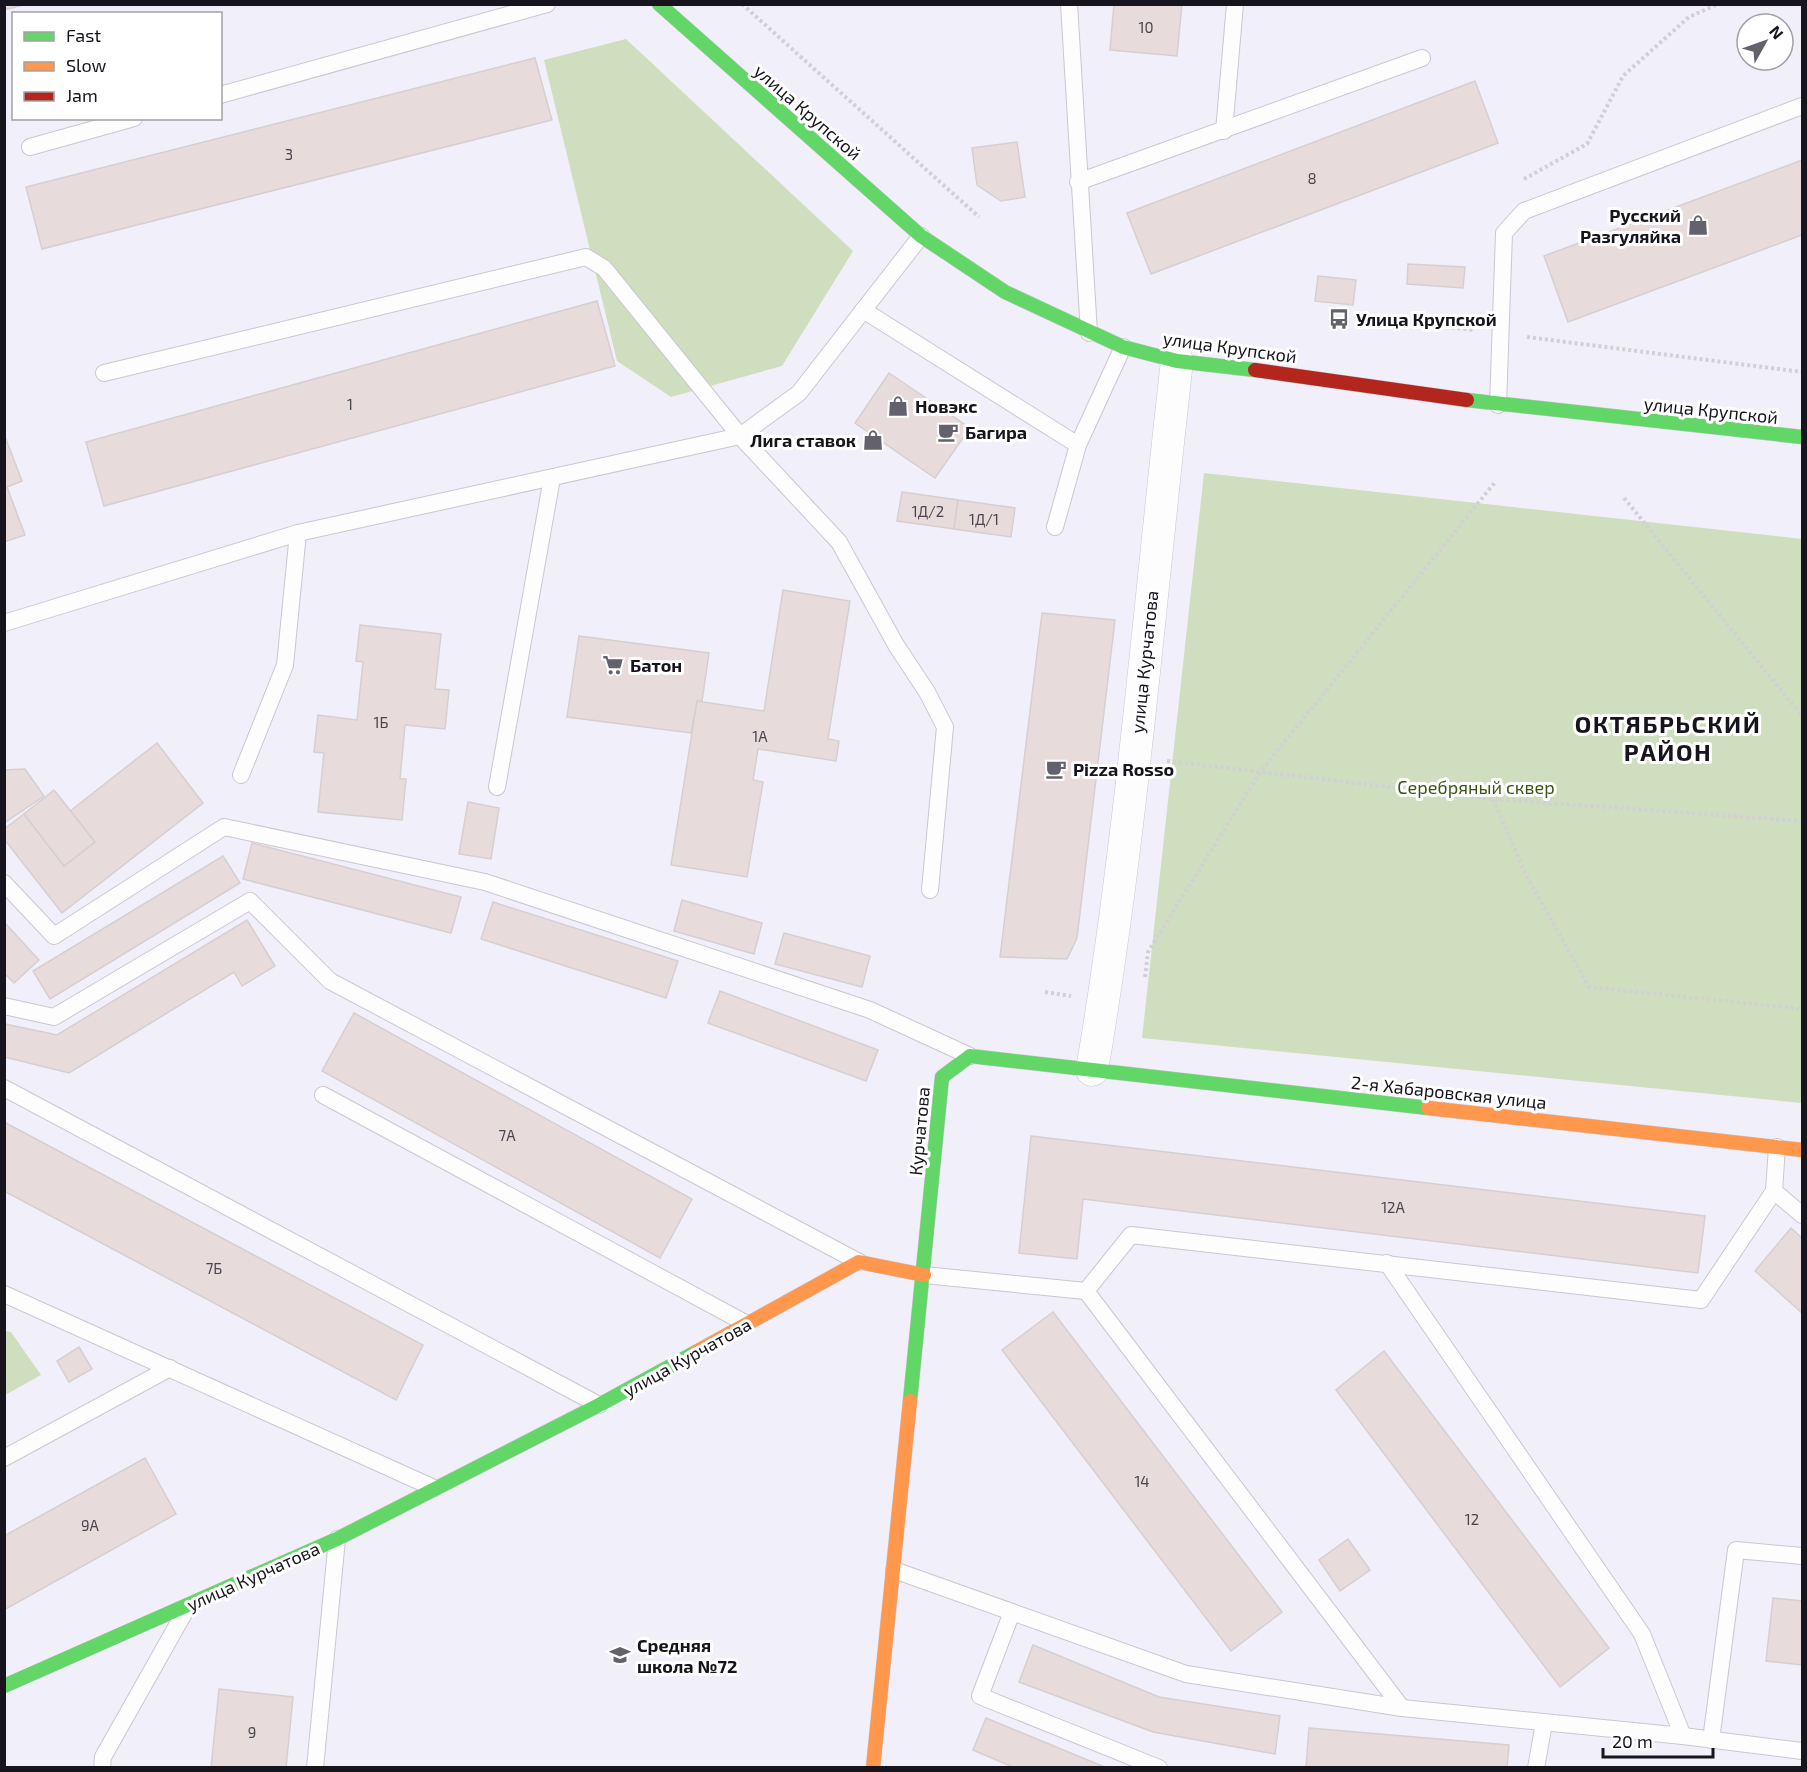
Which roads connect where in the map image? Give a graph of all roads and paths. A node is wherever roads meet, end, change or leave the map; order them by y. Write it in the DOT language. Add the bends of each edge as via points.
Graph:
graph roads {
  1 [pos="547,4"];
  2 [pos="659,4"];
  3 [pos="742,4"];
  4 [pos="1069,4"];
  5 [pos="1235,4"];
  6 [pos="1718,4"];
  7 [pos="1422,58"];
  8 [pos="222,94"];
  9 [pos="1803,106"];
  10 [pos="127,120"];
  11 [pos="1224,131"];
  12 [pos="30,147"];
  13 [pos="1078,182"];
  14 [pos="1518,183"];
  15 [pos="979,217"];
  16 [pos="921,236"];
  17 [pos="863,310"];
  18 [pos="1475,318"];
  19 [pos="1362,319"];
  20 [pos="1473,330"];
  21 [pos="1089,333"];
  22 [pos="1500,333"];
  23 [pos="1122,347"];
  24 [pos="1177,361"];
  25 [pos="1803,372"];
  26 [pos="104,373"];
  27 [pos="1498,405"];
  28 [pos="740,436"];
  29 [pos="1803,437"];
  30 [pos="1078,445"];
  31 [pos="552,478"];
  32 [pos="1496,481"];
  33 [pos="1624,498"];
  34 [pos="1054,527"];
  35 [pos="298,533"];
  36 [pos="4,623"];
  37 [pos="1803,716"];
  38 [pos="1134,758"];
  39 [pos="1261,771"];
  40 [pos="241,775"];
  41 [pos="497,787"];
  42 [pos="1493,798"];
  43 [pos="1803,821"];
  44 [pos="4,883"];
  45 [pos="930,890"];
  46 [pos="1144,985"];
  47 [pos="1045,992"];
  48 [pos="1104,1001"];
  49 [pos="4,1006"];
  50 [pos="1803,1009"];
  51 [pos="970,1056"];
  52 [pos="1092,1070"];
  53 [pos="4,1088"];
  54 [pos="323,1095"];
  55 [pos="1777,1147"];
  56 [pos="1803,1150"];
  57 [pos="1774,1191"];
  58 [pos="1803,1215"];
  59 [pos="859,1262"];
  60 [pos="1387,1263"];
  61 [pos="924,1275"];
  62 [pos="1086,1291"];
  63 [pos="4,1294"];
  64 [pos="747,1324"];
  65 [pos="170,1368"];
  66 [pos="599,1405"];
  67 [pos="4,1458"];
  68 [pos="434,1488"];
  69 [pos="337,1539"];
  70 [pos="1803,1556"];
  71 [pos="894,1569"];
  72 [pos="189,1605"];
  73 [pos="1012,1612"];
  74 [pos="4,1686"];
  75 [pos="1402,1708"];
  76 [pos="1544,1723"];
  77 [pos="1683,1736"];
  78 [pos="1711,1740"];
  79 [pos="1803,1751"];
  80 [pos="102,1767"];
  81 [pos="315,1767"];
  82 [pos="873,1767"];
  83 [pos="1159,1767"];
  84 [pos="1536,1767"];
  1 -- 8 [label="lane"];
  2 -- 16 [label="street, улица Крупской"];
  3 -- 15 [label="path"];
  4 -- 13 [label="lane"];
  5 -- 11 [label="lane"];
  6 -- 14 [label="path" via="1689,17 1623,76 1587,144"];
  7 -- 11 [label="lane"];
  9 -- 22 [label="lane" via="1524,211 1504,233"];
  10 -- 12 [label="lane"];
  11 -- 13 [label="lane"];
  13 -- 21 [label="lane"];
  16 -- 17 [label="lane"];
  16 -- 21 [label="street, улица Крупской" via="1005,292"];
  17 -- 28 [label="lane" via="799,393"];
  17 -- 30 [label="lane"];
  18 -- 20 [label="path"];
  19 -- 20 [label="path"];
  20 -- 22 [label="path"];
  21 -- 23 [label="street, улица Крупской"];
  22 -- 25 [label="path"];
  22 -- 27 [label="lane"];
  23 -- 24 [label="street, улица Крупской"];
  23 -- 30 [label="lane"];
  24 -- 27 [label="street, улица Крупской" via="1332,379"];
  24 -- 38 [label="street, улица Курчатова"];
  26 -- 28 [label="lane" via="586,257 604,268"];
  27 -- 29 [label="street, улица Крупской"];
  28 -- 31 [label="lane"];
  28 -- 45 [label="lane" via="839,542 945,727"];
  30 -- 34 [label="lane"];
  31 -- 35 [label="lane"];
  31 -- 41 [label="lane"];
  32 -- 39 [label="path"];
  33 -- 37 [label="path"];
  35 -- 36 [label="lane"];
  35 -- 40 [label="lane" via="285,665"];
  38 -- 39 [label="path"];
  38 -- 48 [label="street, улица Курчатова"];
  39 -- 42 [label="path"];
  39 -- 46 [label="path" via="1148,952"];
  42 -- 43 [label="path"];
  42 -- 50 [label="path" via="1524,873 1589,987"];
  44 -- 51 [label="lane" via="54,936 224,827 485,882 870,1010"];
  47 -- 48 [label="path"];
  48 -- 52 [label="street, улица Курчатова"];
  49 -- 59 [label="lane" via="54,1017 250,901 330,981"];
  51 -- 52 [label="street"];
  51 -- 61 [label="street, Курчатова" via="942,1077"];
  52 -- 55 [label="street, 2-я Хабаровская улица"];
  53 -- 66 [label="lane"];
  54 -- 64 [label="lane"];
  55 -- 56 [label="street, 2-я Хабаровская улица"];
  55 -- 57 [label="lane"];
  57 -- 58 [label="lane"];
  57 -- 60 [label="lane" via="1701,1300"];
  59 -- 61 [label="street"];
  59 -- 64 [label="street, улица Курчатова"];
  60 -- 62 [label="lane" via="1131,1235"];
  60 -- 77 [label="lane" via="1642,1634"];
  61 -- 62 [label="lane"];
  61 -- 71 [label="street"];
  62 -- 75 [label="lane"];
  63 -- 65 [label="lane"];
  64 -- 66 [label="street, улица Курчатова"];
  65 -- 67 [label="lane"];
  65 -- 68 [label="lane"];
  66 -- 68 [label="street, улица Курчатова"];
  68 -- 69 [label="street, улица Курчатова"];
  69 -- 72 [label="street, улица Курчатова"];
  69 -- 81 [label="lane"];
  70 -- 78 [label="lane" via="1736,1550"];
  71 -- 73 [label="lane"];
  71 -- 82 [label="street"];
  72 -- 74 [label="street, улица Курчатова"];
  72 -- 80 [label="lane" via="103,1757"];
  73 -- 75 [label="lane" via="1186,1674"];
  73 -- 83 [label="lane" via="980,1696"];
  75 -- 76 [label="lane"];
  76 -- 77 [label="lane"];
  76 -- 84 [label="lane"];
  77 -- 78 [label="lane"];
  78 -- 79 [label="lane"];
}
